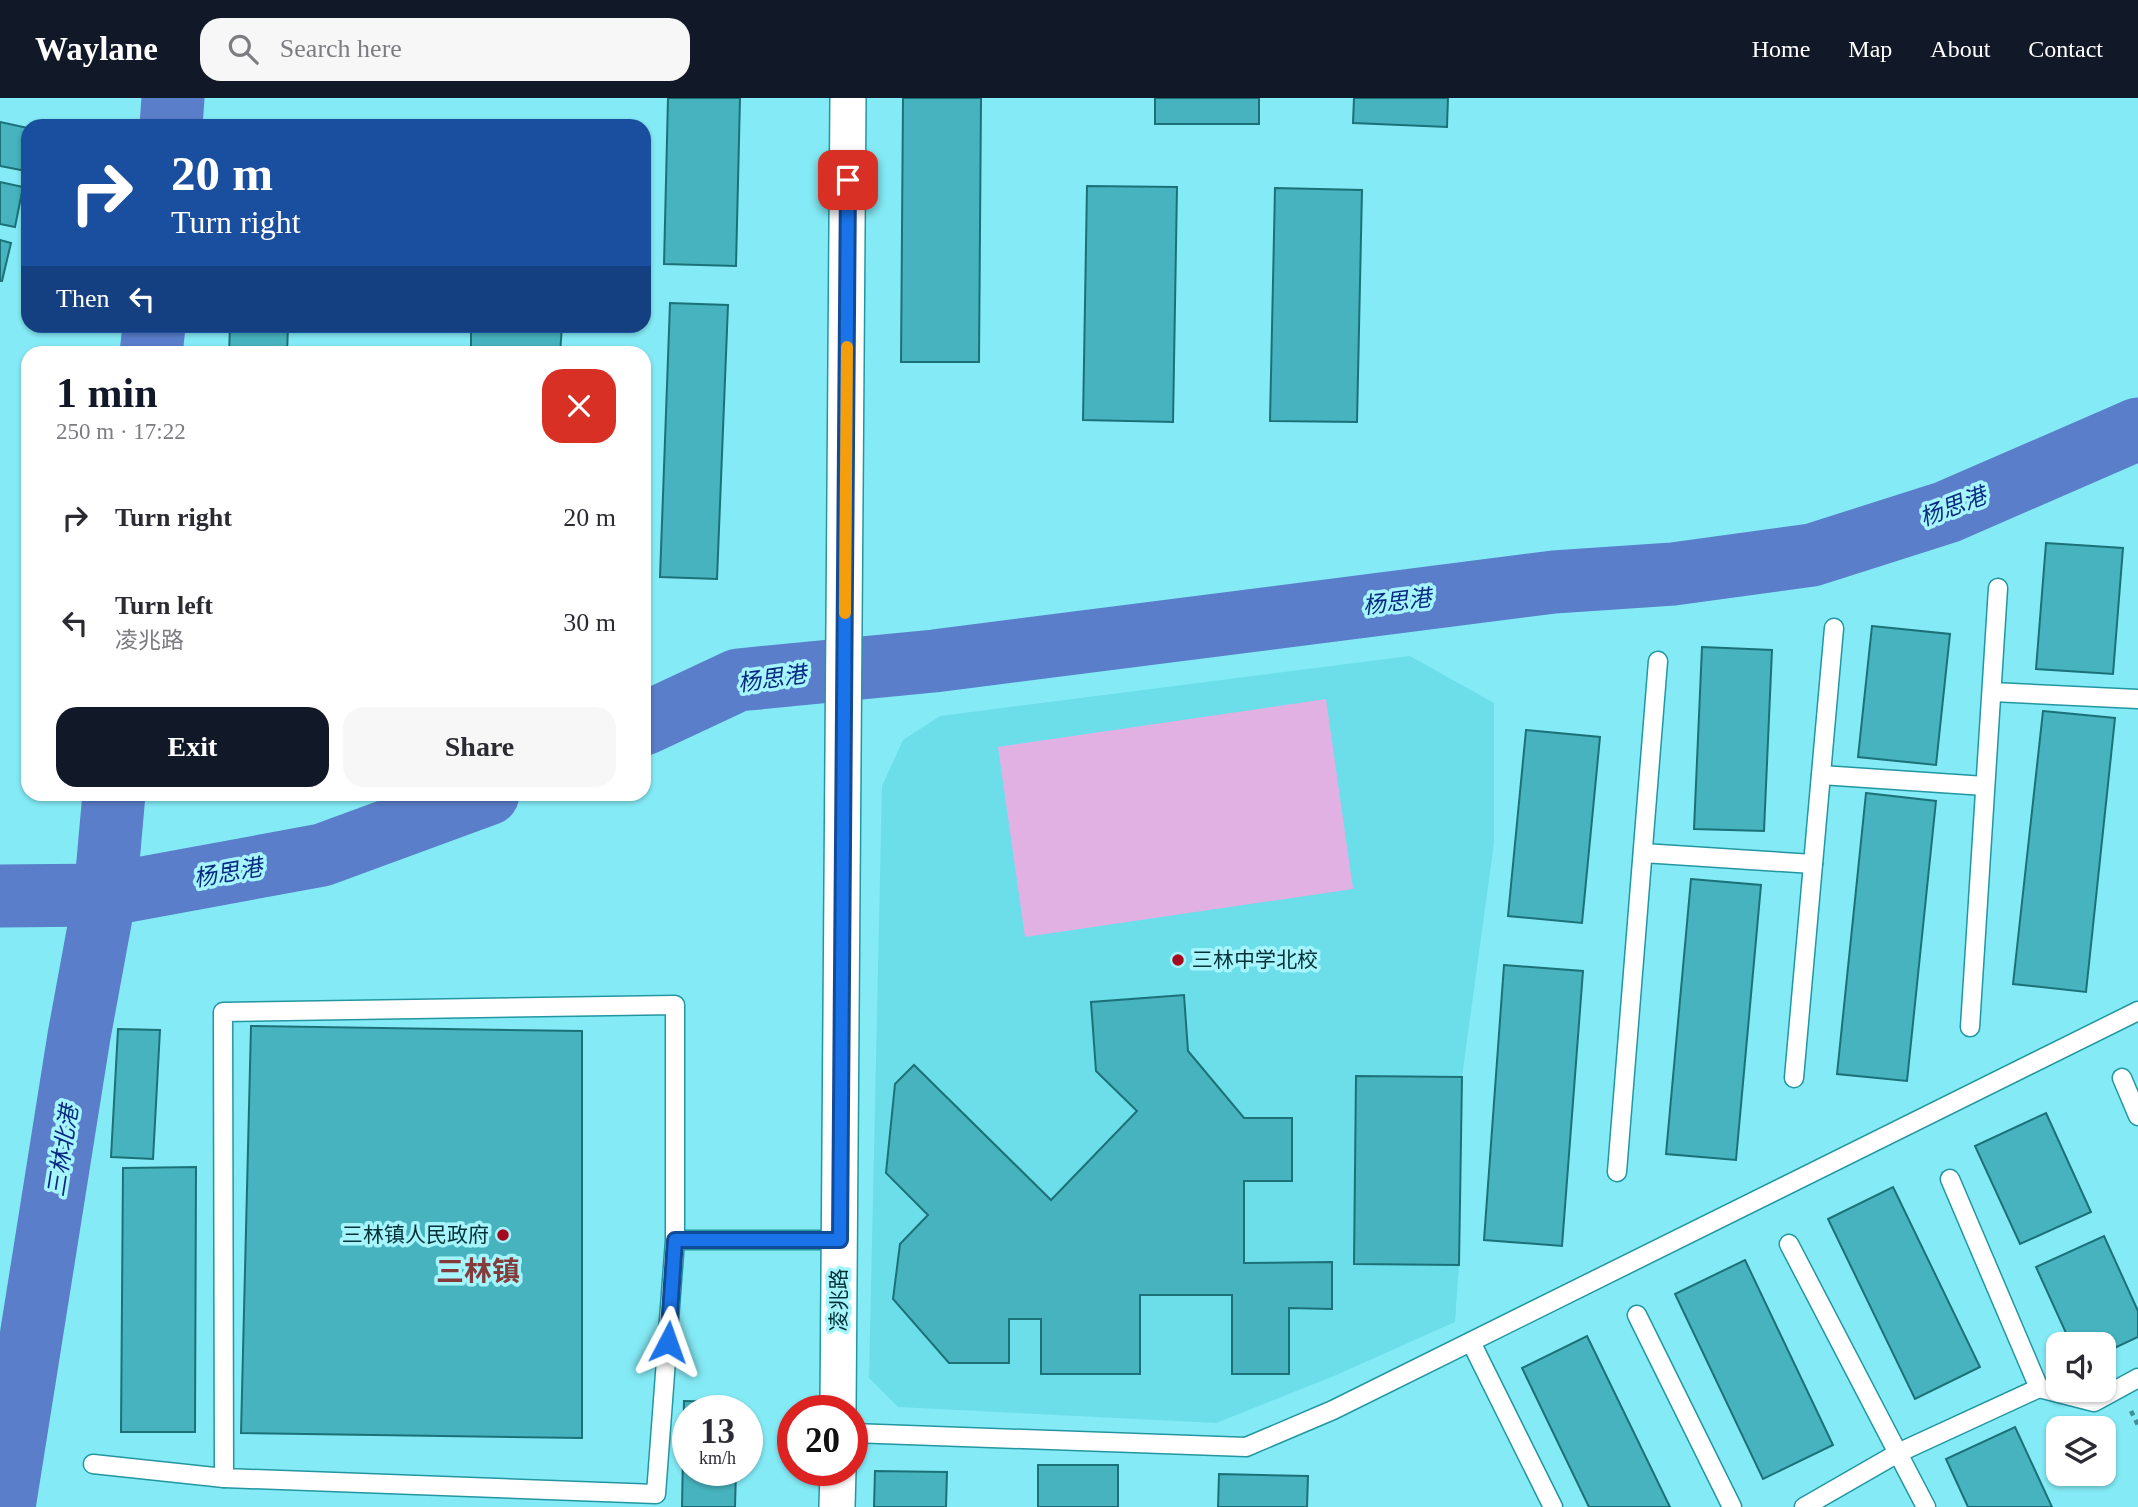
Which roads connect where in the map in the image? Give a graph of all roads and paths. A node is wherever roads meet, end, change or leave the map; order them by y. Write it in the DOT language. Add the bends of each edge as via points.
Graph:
graph roads {
  1 [pos="848,98"];
  2 [pos="1998,588"];
  3 [pos="1834,628"];
  4 [pos="1658,661"];
  5 [pos="1992,692"];
  6 [pos="2138,699"];
  7 [pos="1821,775"];
  8 [pos="1985,786"];
  9 [pos="1643,853"];
  10 [pos="1813,864"];
  11 [pos="2138,1011"];
  12 [pos="1970,1027"];
  13 [pos="1794,1078"];
  14 [pos="2122,1078"];
  15 [pos="2138,1116"];
  16 [pos="1617,1172"];
  17 [pos="1950,1179"];
  18 [pos="675,1240"];
  19 [pos="840,1240"];
  20 [pos="1788,1244"];
  21 [pos="1637,1315"];
  22 [pos="1471,1342"];
  23 [pos="2138,1378"];
  24 [pos="2039,1388"];
  25 [pos="838,1395"];
  26 [pos="868,1434"];
  27 [pos="1898,1453"];
  28 [pos="93,1464"];
  29 [pos="224,1478"];
  30 [pos="838,1486"];
  31 [pos="838,1507"];
  32 [pos="1553,1507"];
  33 [pos="1732,1507"];
  34 [pos="1804,1507"];
  35 [pos="1926,1507"];
  1 -- 19 [label="street, 凌兆路"];
  2 -- 5 [label="lane"];
  3 -- 7 [label="lane"];
  4 -- 9 [label="lane"];
  5 -- 6 [label="lane"];
  5 -- 8 [label="lane"];
  7 -- 8 [label="lane"];
  7 -- 10 [label="lane"];
  8 -- 12 [label="lane"];
  9 -- 10 [label="lane"];
  9 -- 16 [label="lane"];
  10 -- 13 [label="lane"];
  11 -- 22 [label="lane"];
  14 -- 15 [label="lane"];
  17 -- 24 [label="lane"];
  18 -- 19 [label="lane"];
  18 -- 29 [label="lane" via="656,1494"];
  18 -- 29 [label="lane" via="675,1005 223,1012"];
  19 -- 25 [label="street, 凌兆路"];
  20 -- 27 [label="lane"];
  21 -- 33 [label="lane"];
  22 -- 26 [label="lane" via="1246,1447"];
  22 -- 32 [label="lane"];
  23 -- 24 [label="lane" via="2094,1402"];
  24 -- 27 [label="lane"];
  27 -- 34 [label="lane"];
  27 -- 35 [label="lane"];
  28 -- 29 [label="lane"];
  30 -- 31 [label="street"];
}
